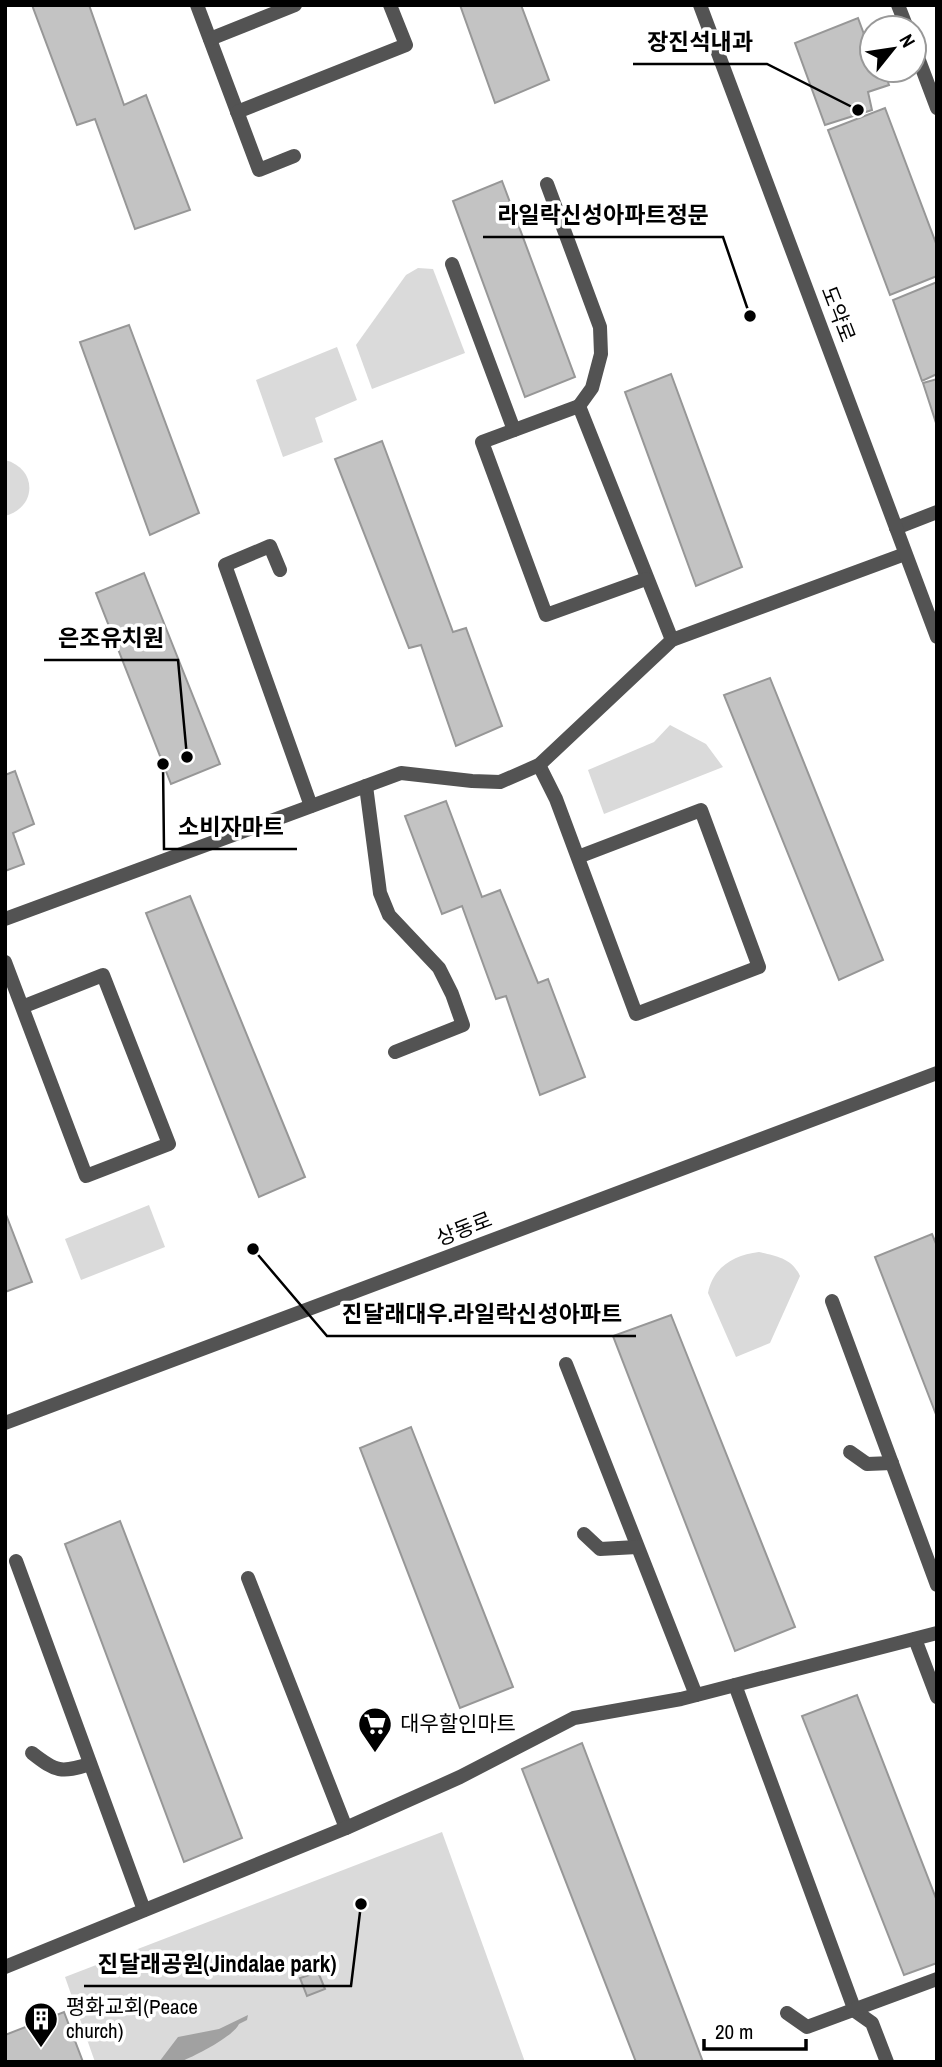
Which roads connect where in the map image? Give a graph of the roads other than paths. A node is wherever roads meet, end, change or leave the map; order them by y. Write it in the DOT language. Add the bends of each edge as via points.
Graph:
graph roads {
  1 [pos="197,5"];
  2 [pos="295,5"];
  3 [pos="390,5"];
  4 [pos="700,5"];
  5 [pos="210,39"];
  6 [pos="928,84"];
  7 [pos="937,108"];
  8 [pos="237,112"];
  9 [pos="294,156"];
  10 [pos="547,184"];
  11 [pos="452,264"];
  12 [pos="579,406"];
  13 [pos="514,430"];
  14 [pos="937,512"];
  15 [pos="896,528"];
  16 [pos="905,554"];
  17 [pos="280,570"];
  18 [pos="646,579"];
  19 [pos="937,637"];
  20 [pos="672,640"];
  21 [pos="539,765"];
  22 [pos="366,786"];
  23 [pos="311,806"];
  24 [pos="578,857"];
  25 [pos="5,919"];
  26 [pos="5,962"];
  27 [pos="22,1007"];
  28 [pos="395,1052"];
  29 [pos="937,1073"];
  30 [pos="832,1301"];
  31 [pos="566,1364"];
  32 [pos="5,1423"];
  33 [pos="850,1452"];
  34 [pos="892,1463"];
  35 [pos="584,1534"];
  36 [pos="637,1547"];
  37 [pos="16,1561"];
  38 [pos="248,1578"];
  39 [pos="937,1585"];
  40 [pos="937,1633"];
  41 [pos="915,1639"];
  42 [pos="736,1685"];
  43 [pos="695,1695"];
  44 [pos="937,1698"];
  45 [pos="32,1753"];
  46 [pos="90,1763"];
  47 [pos="346,1828"];
  48 [pos="144,1910"];
  49 [pos="5,1967"];
  50 [pos="937,1979"];
  51 [pos="855,2011"];
  52 [pos="788,2013"];
  53 [pos="887,2062"];
  1 -- 5 [label="street"];
  2 -- 5 [label="street"];
  3 -- 8 [label="street" via="406,45"];
  4 -- 15 [label="street, 도약로"];
  5 -- 8 [label="street"];
  6 -- 7 [label="street"];
  8 -- 9 [label="street" via="259,170"];
  10 -- 12 [label="street" via="600,327 601,354 592,388"];
  11 -- 13 [label="street"];
  12 -- 13 [label="street"];
  12 -- 18 [label="street"];
  13 -- 18 [label="street" via="482,442 546,615"];
  14 -- 15 [label="street"];
  15 -- 16 [label="street, 도약로"];
  16 -- 19 [label="street, 도약로"];
  16 -- 20 [label="street"];
  17 -- 23 [label="street" via="270,547 225,565"];
  18 -- 20 [label="street"];
  20 -- 21 [label="street"];
  21 -- 22 [label="street" via="500,782 401,773"];
  21 -- 24 [label="street"];
  22 -- 23 [label="street"];
  22 -- 28 [label="street" via="380,893 389,915 439,968 463,1025"];
  23 -- 25 [label="street"];
  24 -- 24 [label="street" via="636,1014 759,967 701,810"];
  26 -- 27 [label="street"];
  27 -- 27 [label="street" via="86,1175 169,1144 103,975"];
  29 -- 32 [label="street, 상동로"];
  30 -- 34 [label="street"];
  31 -- 36 [label="street"];
  33 -- 34 [label="street" via="867,1464"];
  34 -- 39 [label="street"];
  35 -- 36 [label="street" via="600,1549"];
  36 -- 43 [label="street"];
  37 -- 46 [label="street"];
  38 -- 47 [label="street"];
  40 -- 41 [label="street"];
  41 -- 42 [label="street"];
  41 -- 44 [label="street"];
  42 -- 43 [label="street"];
  42 -- 51 [label="street"];
  43 -- 47 [label="street" via="574,1718 460,1777"];
  45 -- 46 [label="street" via="51,1768 70,1770"];
  46 -- 48 [label="street"];
  47 -- 48 [label="street"];
  48 -- 49 [label="street"];
  50 -- 51 [label="street"];
  51 -- 52 [label="street" via="807,2027"];
  51 -- 53 [label="street" via="872,2023"];
}
